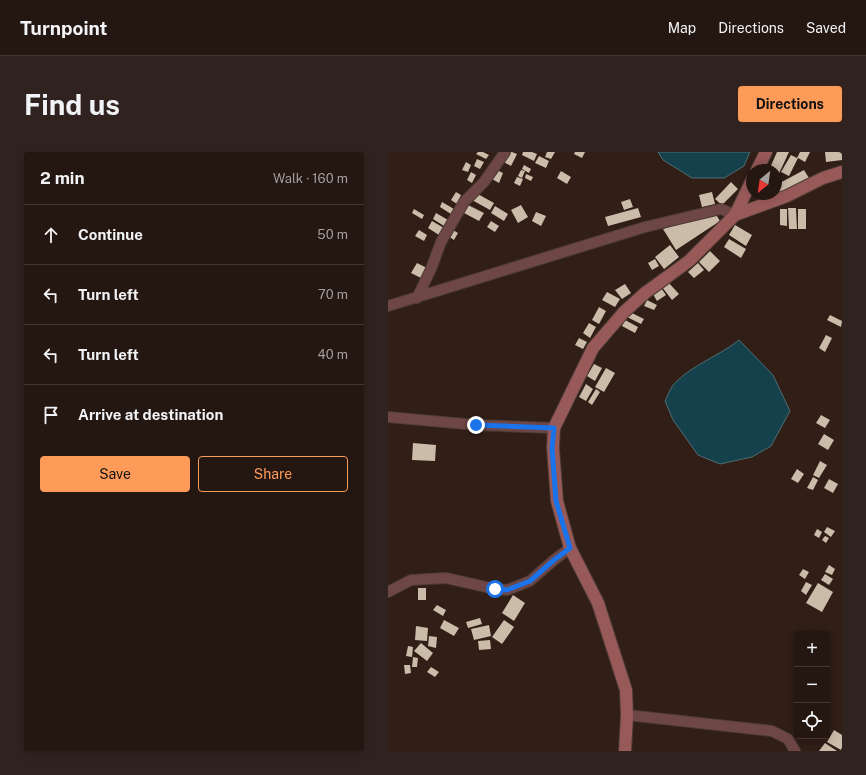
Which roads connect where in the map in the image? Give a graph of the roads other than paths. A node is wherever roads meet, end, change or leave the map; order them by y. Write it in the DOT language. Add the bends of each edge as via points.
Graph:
graph roads {
  1 [pos="505,152"];
  2 [pos="766,152"];
  3 [pos="760,164"];
  4 [pos="842,172"];
  5 [pos="746,193"];
  6 [pos="735,216"];
  7 [pos="417,298"];
  8 [pos="388,306"];
  9 [pos="388,417"];
  10 [pos="554,428"];
  11 [pos="570,548"];
  12 [pos="388,592"];
  13 [pos="627,715"];
  14 [pos="625,751"];
  15 [pos="795,751"];
  1 -- 7 [label="street" via="484,182 464,202 441,242"];
  2 -- 3 [label="street"];
  4 -- 6 [label="street"];
  5 -- 6 [label="street"];
  6 -- 7 [label="street" via="721,209 645,227"];
  6 -- 10 [label="street" via="689,261 624,312 592,348"];
  7 -- 8 [label="street"];
  9 -- 10 [label="street" via="476,425"];
  10 -- 11 [label="street" via="552,448 556,501"];
  11 -- 12 [label="street" via="530,581 507,590 446,578 411,580"];
  11 -- 13 [label="street" via="598,603 626,690"];
  13 -- 14 [label="street"];
  13 -- 15 [label="street" via="772,731 788,739"];
}
